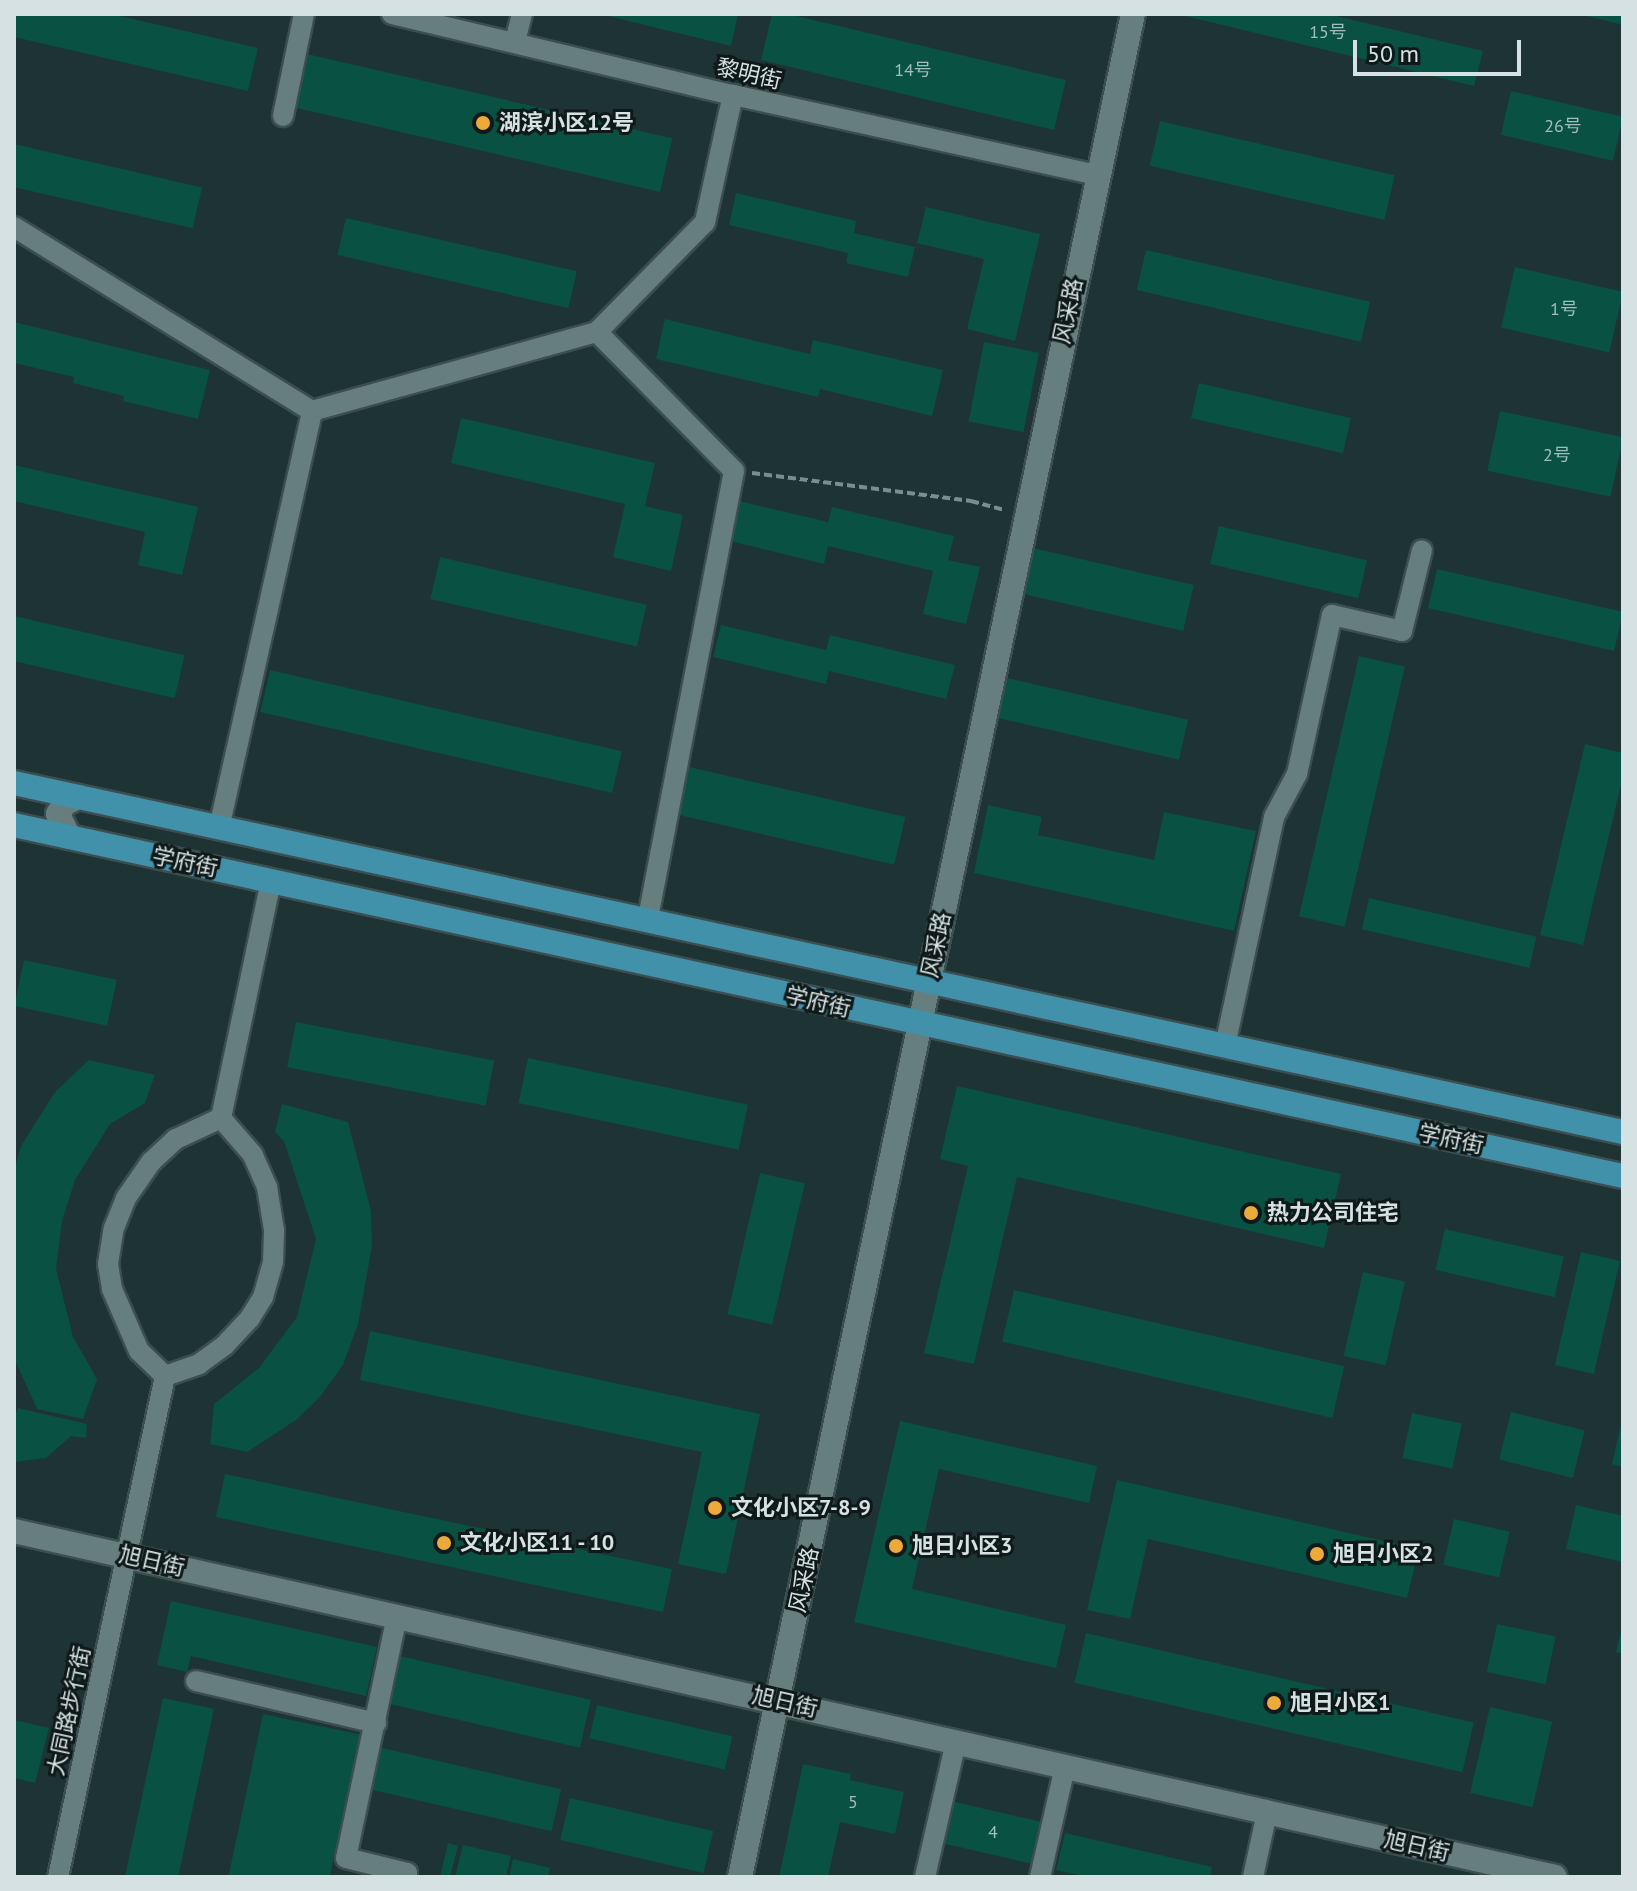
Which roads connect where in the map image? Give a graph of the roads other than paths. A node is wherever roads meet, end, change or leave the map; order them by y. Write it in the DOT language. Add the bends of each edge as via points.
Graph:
graph roads {
  1 [pos="304,14"];
  2 [pos="392,14"];
  3 [pos="522,14"];
  4 [pos="1133,14"];
  5 [pos="515,42"];
  6 [pos="733,95"];
  7 [pos="283,116"];
  8 [pos="1097,175"];
  9 [pos="14,227"];
  10 [pos="597,332"];
  11 [pos="312,411"];
  12 [pos="1422,550"];
  13 [pos="14,783"];
  14 [pos="78,797"];
  15 [pos="14,825"];
  16 [pos="219,828"];
  17 [pos="69,837"];
  18 [pos="271,881"];
  19 [pos="647,921"];
  20 [pos="928,982"];
  21 [pos="921,1025"];
  22 [pos="1225,1046"];
  23 [pos="221,1118"];
  24 [pos="1623,1132"];
  25 [pos="1623,1176"];
  26 [pos="165,1376"];
  27 [pos="14,1531"];
  28 [pos="127,1555"];
  29 [pos="397,1616"];
  30 [pos="196,1681"];
  31 [pos="778,1700"];
  32 [pos="376,1723"];
  33 [pos="956,1742"];
  34 [pos="1065,1767"];
  35 [pos="1267,1812"];
  36 [pos="1469,1868"];
  37 [pos="58,1877"];
  38 [pos="406,1877"];
  39 [pos="740,1877"];
  40 [pos="925,1877"];
  41 [pos="1040,1877"];
  42 [pos="1253,1877"];
  43 [pos="1555,1877"];
  1 -- 7 [label="street"];
  2 -- 5 [label="street, 黎明街"];
  3 -- 5 [label="street"];
  4 -- 8 [label="main road, 风采路"];
  5 -- 6 [label="street, 黎明街"];
  6 -- 8 [label="street, 黎明街"];
  6 -- 10 [label="street" via="705,222"];
  8 -- 20 [label="main road, 风采路"];
  9 -- 11 [label="street"];
  10 -- 11 [label="street"];
  10 -- 19 [label="street" via="734,471"];
  11 -- 16 [label="street"];
  12 -- 22 [label="street" via="1402,631 1332,615 1297,774 1274,817"];
  13 -- 14 [label="main road, 学府街"];
  14 -- 16 [label="main road, 学府街"];
  14 -- 17 [label="main road" via="58,814"];
  15 -- 17 [label="main road, 学府街"];
  16 -- 19 [label="main road, 学府街"];
  17 -- 18 [label="main road, 学府街"];
  18 -- 21 [label="main road, 学府街"];
  18 -- 23 [label="street"];
  19 -- 20 [label="main road, 学府街"];
  20 -- 21 [label="main road, 风采路"];
  20 -- 22 [label="main road, 学府街"];
  21 -- 25 [label="main road, 学府街"];
  21 -- 31 [label="main road, 风采路"];
  22 -- 24 [label="main road, 学府街"];
  23 -- 26 [label="street" via="176,1139 151,1162 126,1198 114,1228 108,1264 112,1289 139,1351"];
  23 -- 26 [label="street" via="253,1155 267,1187 273,1262 263,1297 224,1346 199,1364"];
  26 -- 28 [label="street, 大同路步行街"];
  27 -- 28 [label="main road, 旭日街"];
  28 -- 29 [label="main road, 旭日街"];
  28 -- 37 [label="street, 大同路步行街"];
  29 -- 31 [label="main road, 旭日街"];
  29 -- 32 [label="street"];
  30 -- 32 [label="street"];
  31 -- 33 [label="main road, 旭日街"];
  31 -- 39 [label="main road, 风采路"];
  32 -- 38 [label="street" via="346,1858 407,1873"];
  33 -- 34 [label="main road, 旭日街"];
  33 -- 40 [label="street"];
  34 -- 35 [label="main road, 旭日街"];
  34 -- 41 [label="street"];
  35 -- 36 [label="main road, 旭日街"];
  35 -- 42 [label="street"];
  36 -- 43 [label="main road, 旭日街"];
}
